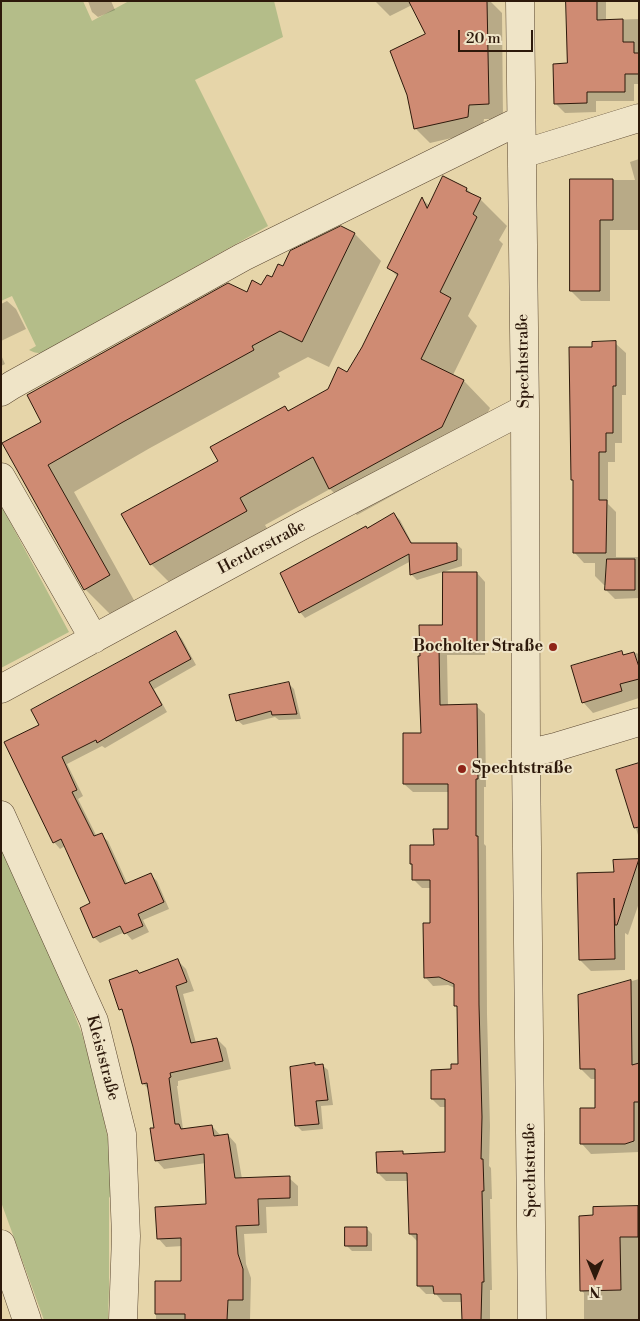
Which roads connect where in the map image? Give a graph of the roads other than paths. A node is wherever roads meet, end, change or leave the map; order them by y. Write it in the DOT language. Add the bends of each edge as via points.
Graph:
graph roads {
  1 [pos="520,1"];
  2 [pos="639,118"];
  3 [pos="521,120"];
  4 [pos="522,154"];
  5 [pos="1,392"];
  6 [pos="525,409"];
  7 [pos="1,476"];
  8 [pos="94,639"];
  9 [pos="1,689"];
  10 [pos="639,722"];
  11 [pos="526,754"];
  12 [pos="1,815"];
  13 [pos="1,1244"];
  14 [pos="27,1320"];
  15 [pos="123,1320"];
  16 [pos="532,1320"];
  1 -- 3 [label="street, Spechtstraße"];
  2 -- 4 [label="street"];
  3 -- 4 [label="street, Spechtstraße"];
  3 -- 5 [label="street" via="243,257"];
  4 -- 6 [label="street, Spechtstraße"];
  6 -- 8 [label="street, Herderstraße"];
  6 -- 11 [label="street, Spechtstraße"];
  7 -- 8 [label="street"];
  8 -- 9 [label="street, Herderstraße"];
  10 -- 11 [label="street"];
  11 -- 16 [label="street, Spechtstraße"];
  12 -- 15 [label="street, Kleiststraße" via="94,1022 120,1125 126,1236"];
  13 -- 14 [label="street"];
}
